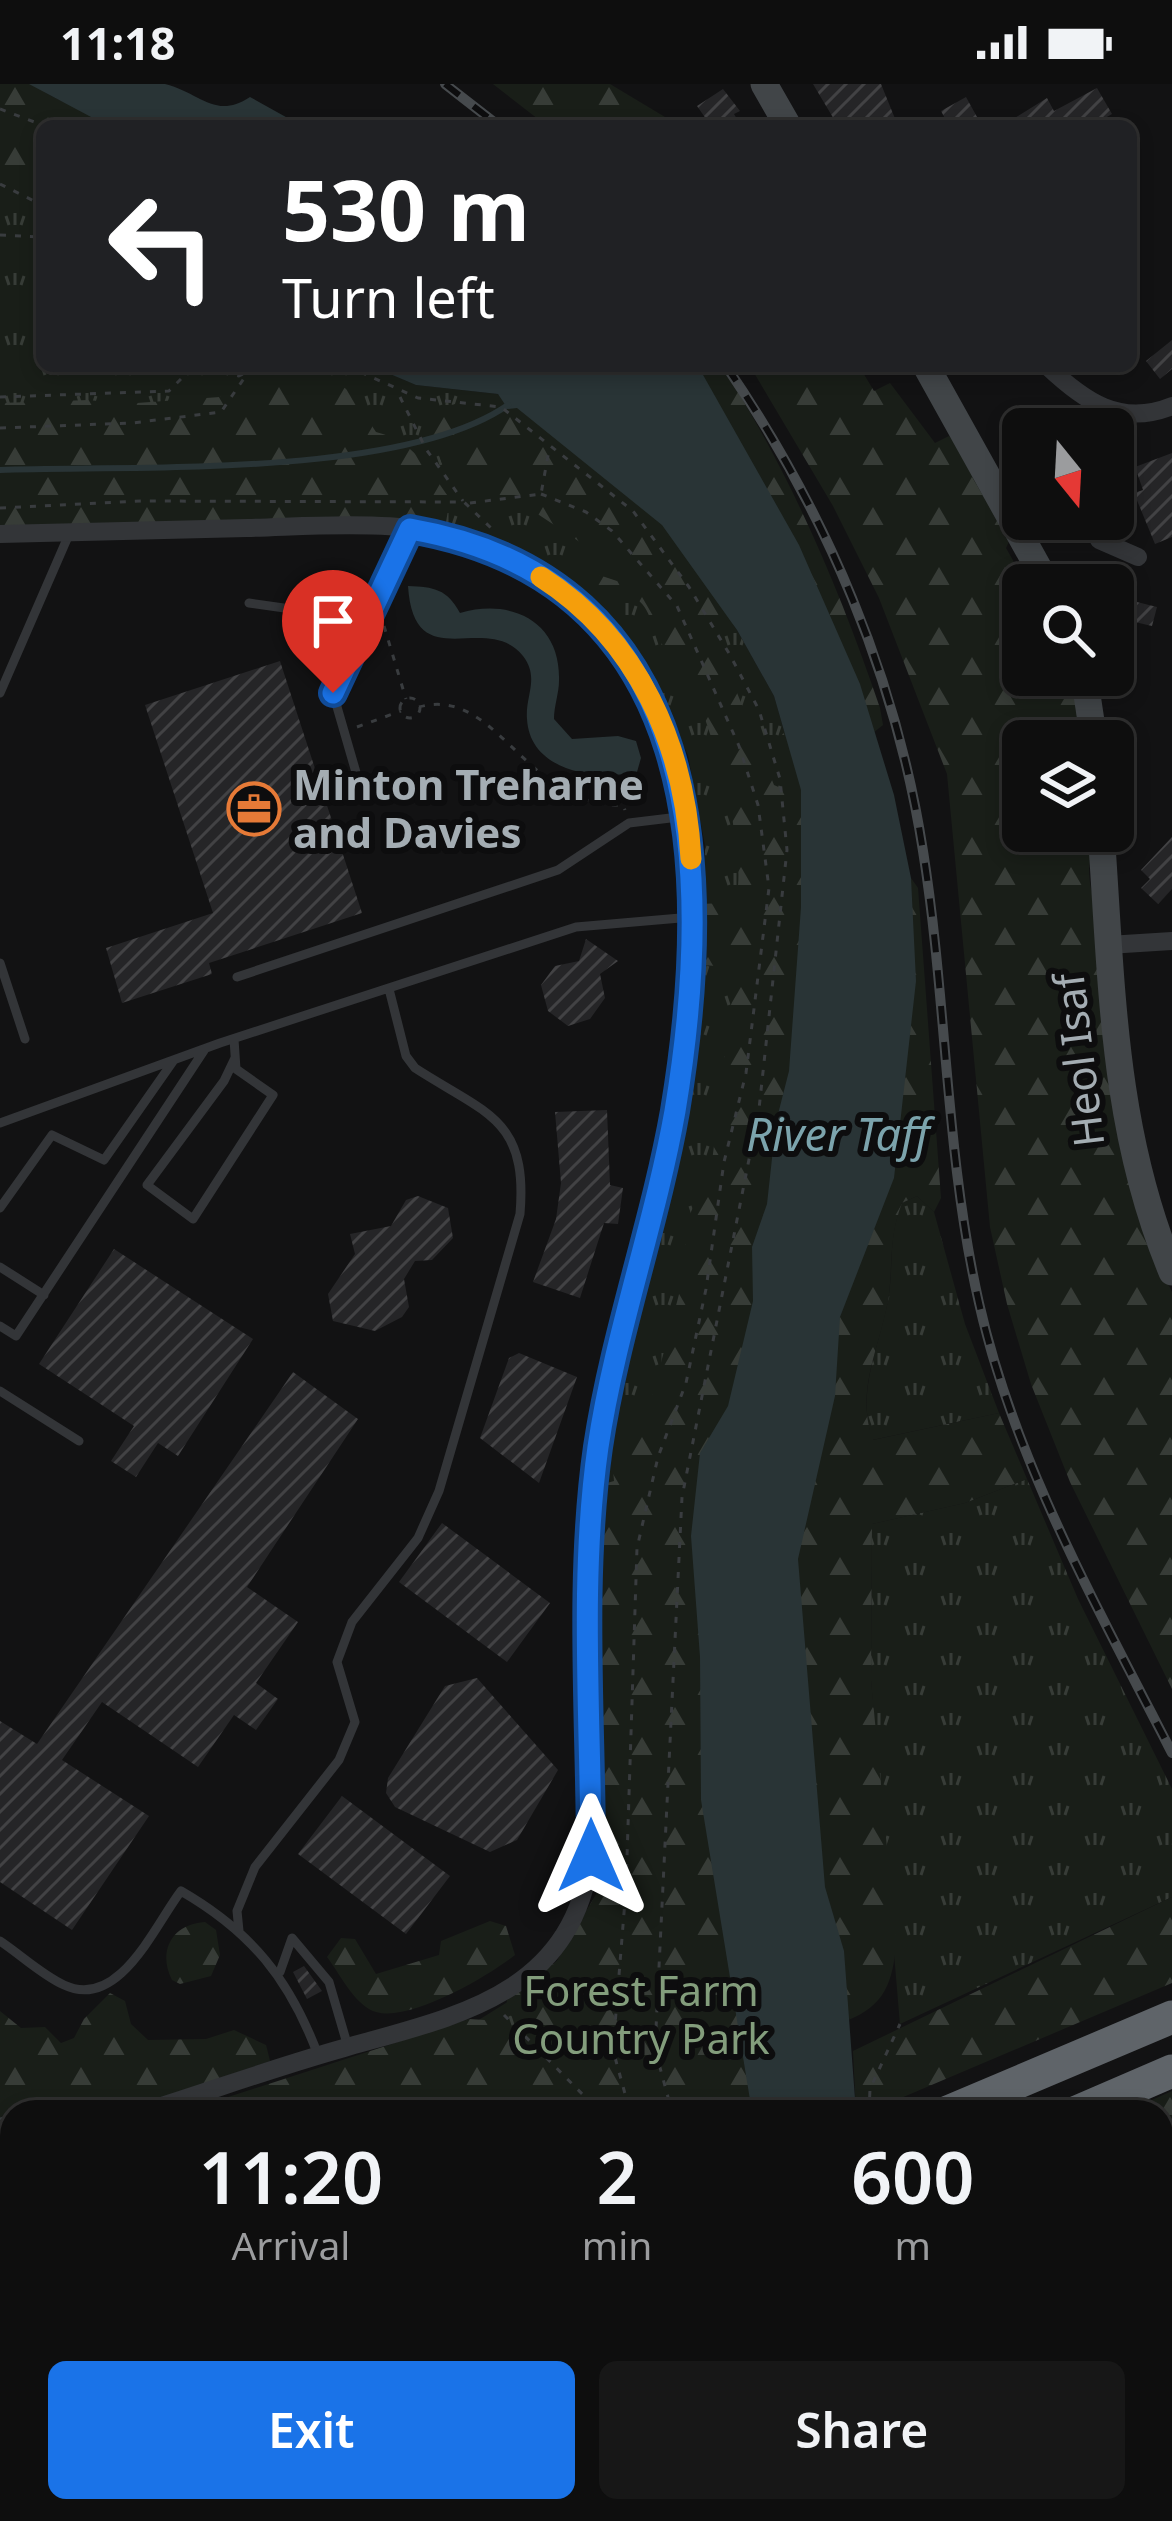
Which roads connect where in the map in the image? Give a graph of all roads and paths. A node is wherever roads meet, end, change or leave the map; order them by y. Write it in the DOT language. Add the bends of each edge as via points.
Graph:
graph roads {
  1 [pos="764,84"];
  2 [pos="0,109"];
  3 [pos="785,120"];
  4 [pos="36,123"];
  5 [pos="0,184"];
  6 [pos="36,203"];
  7 [pos="0,235"];
  8 [pos="36,237"];
  9 [pos="187,372"];
  10 [pos="248,372"];
  11 [pos="359,372"];
  12 [pos="929,372"];
  13 [pos="1054,372"];
  14 [pos="398,392"];
  15 [pos="0,397"];
  16 [pos="1172,406"];
  17 [pos="1097,408"];
  18 [pos="1134,415"];
  19 [pos="0,428"];
  20 [pos="550,448"];
  21 [pos="541,494"];
  22 [pos="466,502"];
  23 [pos="0,508"];
  24 [pos="410,529"];
  25 [pos="70,532"];
  26 [pos="0,534"];
  27 [pos="1099,540"];
  28 [pos="1138,556"];
  29 [pos="514,561"];
  30 [pos="1036,564"];
  31 [pos="377,602"];
  32 [pos="248,603"];
  33 [pos="369,620"];
  34 [pos="0,693"];
  35 [pos="406,699"];
  36 [pos="419,707"];
  37 [pos="400,711"];
  38 [pos="340,733"];
  39 [pos="364,800"];
  40 [pos="687,816"];
  41 [pos="629,824"];
  42 [pos="1102,852"];
  43 [pos="693,917"];
  44 [pos="1172,941"];
  45 [pos="1108,945"];
  46 [pos="0,962"];
  47 [pos="237,977"];
  48 [pos="389,989"];
  49 [pos="26,1039"];
  50 [pos="234,1039"];
  51 [pos="205,1048"];
  52 [pos="236,1058"];
  53 [pos="173,1060"];
  54 [pos="0,1123"];
  55 [pos="0,1208"];
  56 [pos="0,1267"];
  57 [pos="1172,1272"];
  58 [pos="44,1294"];
  59 [pos="0,1326"];
  60 [pos="0,1390"];
  61 [pos="80,1441"];
  62 [pos="239,1931"];
  63 [pos="0,1941"];
  64 [pos="280,1972"];
  65 [pos="491,2001"];
  66 [pos="1172,2017"];
  67 [pos="900,2024"];
  68 [pos="348,2047"];
  69 [pos="318,2056"];
  70 [pos="1172,2071"];
  71 [pos="180,2100"];
  72 [pos="584,2100"];
  73 [pos="627,2100"];
  74 [pos="669,2100"];
  75 [pos="870,2100"];
  76 [pos="976,2100"];
  77 [pos="1105,2100"];
  1 -- 3 [label="main road"];
  2 -- 4 [label="path"];
  5 -- 6 [label="path"];
  7 -- 8 [label="path"];
  9 -- 15 [label="path" via="169,391"];
  10 -- 19 [label="path" via="221,412"];
  11 -- 14 [label="path"];
  12 -- 30 [label="main road"];
  13 -- 17 [label="street"];
  14 -- 20 [label="path" via="501,407"];
  14 -- 22 [label="path" via="426,449"];
  16 -- 18 [label="street"];
  20 -- 21 [label="path"];
  20 -- 74 [label="path" via="633,512 730,655 759,710 780,779 787,850 759,1109 682,1497 655,2049"];
  21 -- 22 [label="path"];
  21 -- 73 [label="path" via="612,531 677,606 740,746 769,888 706,1289 638,1548 613,2050"];
  22 -- 23 [label="path"];
  22 -- 29 [label="path"];
  24 -- 25 [label="street"];
  24 -- 29 [label="street" via="467,540"];
  24 -- 31 [label="lane"];
  25 -- 26 [label="street"];
  25 -- 34 [label="lane"];
  27 -- 28 [label="street"];
  29 -- 40 [label="street" via="574,600 628,658 669,741"];
  31 -- 33 [label="lane"];
  31 -- 35 [label="path"];
  32 -- 33 [label="lane"];
  33 -- 38 [label="lane" via="333,693"];
  35 -- 36 [label="path"];
  35 -- 37 [label="path"];
  36 -- 37 [label="path" via="411,717"];
  36 -- 41 [label="path" via="467,710 543,780 583,802 623,805"];
  37 -- 38 [label="path"];
  38 -- 39 [label="lane"];
  40 -- 41 [label="lane"];
  40 -- 43 [label="street"];
  41 -- 47 [label="lane" via="559,870"];
  42 -- 45 [label="main road, Heol Isaf"];
  43 -- 48 [label="lane" via="576,927"];
  43 -- 65 [label="street" via="674,1114 594,1474 588,1880 548,1955"];
  44 -- 45 [label="street"];
  45 -- 57 [label="main road, Heol Isaf" via="1127,1135"];
  46 -- 49 [label="lane"];
  48 -- 50 [label="lane"];
  48 -- 62 [label="lane" via="415,1068 510,1131 523,1176 520,1214 439,1491 418,1538 352,1622 337,1662 355,1722 339,1760 255,1867 237,1911"];
  50 -- 51 [label="lane"];
  50 -- 52 [label="lane"];
  51 -- 53 [label="lane"];
  51 -- 58 [label="lane"];
  52 -- 52 [label="lane" via="236,1069 273,1095 193,1219 147,1185"];
  53 -- 54 [label="lane"];
  53 -- 55 [label="lane" via="104,1160 52,1135"];
  56 -- 58 [label="lane"];
  58 -- 59 [label="lane" via="16,1336"];
  60 -- 61 [label="lane"];
  62 -- 63 [label="lane" via="182,1892 126,1969 83,1991"];
  62 -- 64 [label="lane"];
  64 -- 68 [label="lane" via="292,1937 329,1982"];
  64 -- 69 [label="lane"];
  65 -- 68 [label="street"];
  65 -- 72 [label="path"];
  66 -- 76 [label="highway"];
  67 -- 75 [label="path"];
  68 -- 69 [label="street"];
  69 -- 71 [label="street"];
  70 -- 77 [label="highway"];
}
